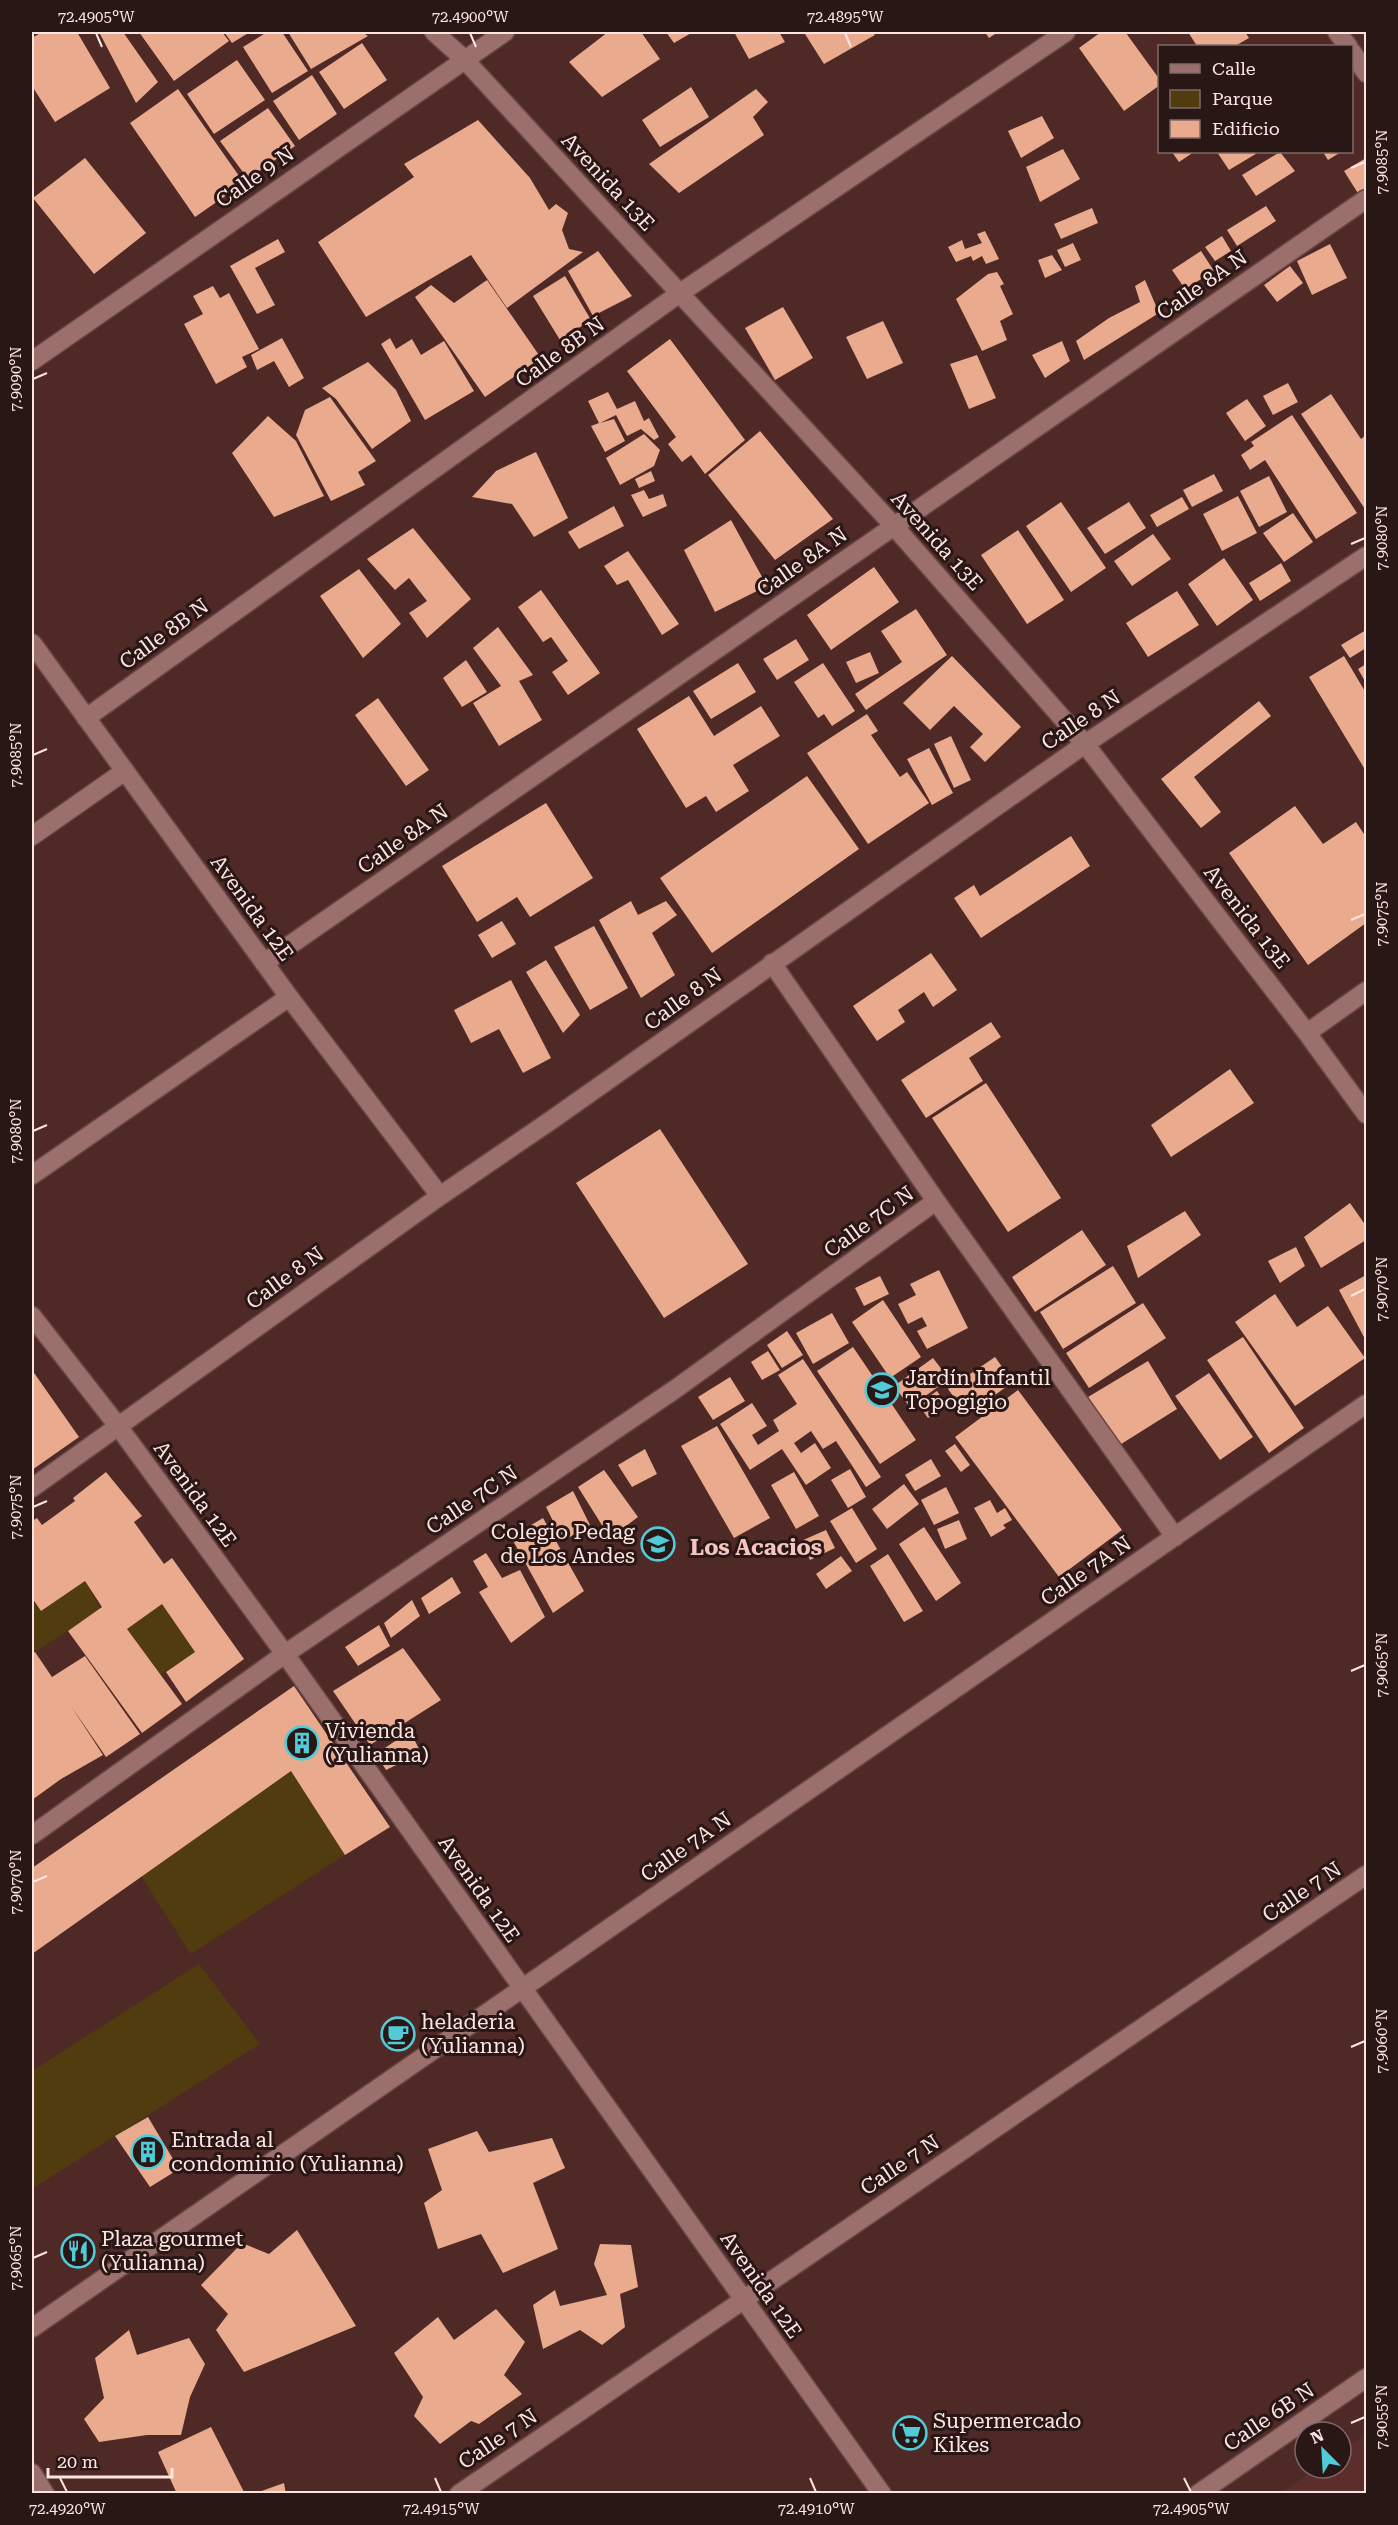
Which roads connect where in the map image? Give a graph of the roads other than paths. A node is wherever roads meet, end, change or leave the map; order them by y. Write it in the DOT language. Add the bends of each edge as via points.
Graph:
graph roads {
  1 [pos="434,32"];
  2 [pos="505,32"];
  3 [pos="1066,32"];
  4 [pos="1337,32"];
  5 [pos="1347,45"];
  6 [pos="1353,54"];
  7 [pos="464,59"];
  8 [pos="1366,73"];
  9 [pos="1366,199"];
  10 [pos="680,293"];
  11 [pos="32,361"];
  12 [pos="893,525"];
  13 [pos="1366,556"];
  14 [pos="32,643"];
  15 [pos="86,718"];
  16 [pos="1085,744"];
  17 [pos="125,771"];
  18 [pos="32,836"];
  19 [pos="264,963"];
  20 [pos="772,963"];
  21 [pos="1366,991"];
  22 [pos="289,997"];
  23 [pos="1307,1032"];
  24 [pos="1366,1114"];
  25 [pos="32,1175"];
  26 [pos="440,1196"];
  27 [pos="936,1201"];
  28 [pos="32,1316"];
  29 [pos="1366,1404"];
  30 [pos="118,1426"];
  31 [pos="32,1488"];
  32 [pos="1175,1537"];
  33 [pos="285,1654"];
  34 [pos="32,1835"];
  35 [pos="1366,1875"];
  36 [pos="522,1988"];
  37 [pos="743,2299"];
  38 [pos="32,2328"];
  39 [pos="1366,2378"];
  40 [pos="32,2473"];
  41 [pos="45,2493"];
  42 [pos="459,2493"];
  43 [pos="882,2493"];
  44 [pos="1198,2493"];
  1 -- 7 [label="street, Avenida 13E"];
  2 -- 7 [label="street, Calle 9 N"];
  3 -- 10 [label="street, Calle 8B N"];
  4 -- 5 [label="street"];
  6 -- 8 [label="street"];
  7 -- 10 [label="street, Avenida 13E"];
  7 -- 11 [label="street, Calle 9 N"];
  9 -- 12 [label="street, Calle 8A N"];
  10 -- 12 [label="street, Avenida 13E"];
  10 -- 15 [label="street, Calle 8B N"];
  12 -- 16 [label="street, Avenida 13E"];
  12 -- 19 [label="street, Calle 8A N"];
  13 -- 16 [label="street, Calle 8 N"];
  14 -- 15 [label="street, Avenida 12E"];
  15 -- 17 [label="street, Avenida 12E"];
  16 -- 20 [label="street, Calle 8 N"];
  16 -- 23 [label="street, Avenida 13E"];
  17 -- 18 [label="street"];
  17 -- 19 [label="street, Avenida 12E"];
  19 -- 22 [label="street, Avenida 12E"];
  20 -- 26 [label="street, Calle 8 N"];
  20 -- 27 [label="street"];
  21 -- 23 [label="street"];
  22 -- 25 [label="street"];
  22 -- 26 [label="street, Avenida 12E"];
  23 -- 24 [label="street, Avenida 13E"];
  26 -- 30 [label="street, Calle 8 N"];
  27 -- 32 [label="street"];
  27 -- 33 [label="street, Calle 7C N" via="674,1390"];
  28 -- 30 [label="street, Avenida 12E"];
  29 -- 32 [label="street, Calle 7A N"];
  30 -- 31 [label="street, Calle 8 N"];
  30 -- 33 [label="street, Avenida 12E"];
  32 -- 36 [label="street, Calle 7A N"];
  33 -- 34 [label="street, Calle 7C N"];
  33 -- 36 [label="street, Avenida 12E"];
  35 -- 37 [label="street, Calle 7 N"];
  36 -- 37 [label="street, Avenida 12E"];
  36 -- 38 [label="street, Calle 7A N"];
  37 -- 42 [label="street, Calle 7 N"];
  37 -- 43 [label="street, Avenida 12E"];
  39 -- 44 [label="street, Calle 6B N"];
  40 -- 41 [label="street"];
}
